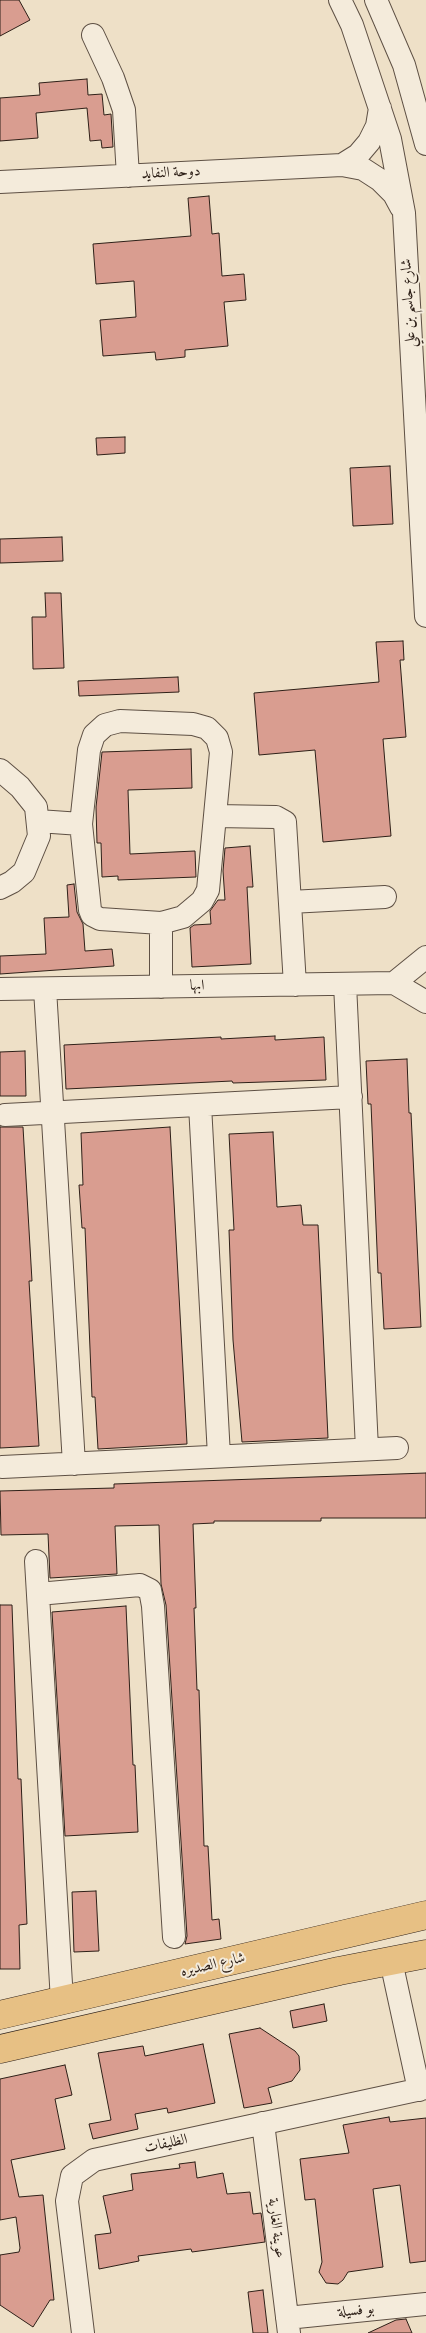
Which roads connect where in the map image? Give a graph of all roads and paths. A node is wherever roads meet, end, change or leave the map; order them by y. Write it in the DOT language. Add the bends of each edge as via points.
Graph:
graph roads {
  1 [pos="340,0"];
  2 [pos="376,0"];
  3 [pos="93,36"];
  4 [pos="380,108"];
  5 [pos="426,144"];
  6 [pos="342,164"];
  7 [pos="128,176"];
  8 [pos="0,182"];
  9 [pos="404,213"];
  10 [pos="426,616"];
  11 [pos="0,770"];
  12 [pos="216,816"];
  13 [pos="38,821"];
  14 [pos="81,824"];
  15 [pos="0,888"];
  16 [pos="385,897"];
  17 [pos="290,902"];
  18 [pos="161,923"];
  19 [pos="426,957"];
  20 [pos="394,983"];
  21 [pos="345,984"];
  22 [pos="294,985"];
  23 [pos="161,987"];
  24 [pos="0,989"];
  25 [pos="45,989"];
  26 [pos="426,1002"];
  27 [pos="351,1096"];
  28 [pos="200,1104"];
  29 [pos="53,1112"];
  30 [pos="5,1115"];
  31 [pos="397,1448"];
  32 [pos="367,1449"];
  33 [pos="219,1456"];
  34 [pos="74,1464"];
  35 [pos="2,1468"];
  36 [pos="36,1561"];
  37 [pos="38,1594"];
  38 [pos="426,1915"];
  39 [pos="174,1937"];
  40 [pos="426,1954"];
  41 [pos="391,1960"];
  42 [pos="62,2001"];
  43 [pos="0,2015"];
  44 [pos="0,2049"];
  45 [pos="423,2089"];
  46 [pos="262,2122"];
  47 [pos="426,2304"];
  48 [pos="288,2325"];
  49 [pos="83,2333"];
  1 -- 4 [label="street, شارع جاسم بن علي" via="352,25"];
  2 -- 5 [label="street" via="404,65"];
  3 -- 7 [label="street" via="124,110"];
  4 -- 6 [label="street" via="370,142 358,155"];
  4 -- 9 [label="street, شارع جاسم بن علي" via="390,139"];
  6 -- 7 [label="street, دوحة النفايد"];
  6 -- 9 [label="street, دوحة النفايد" via="362,169 380,180 394,194"];
  7 -- 8 [label="street, دوحة النفايد"];
  9 -- 10 [label="street, شارع جاسم بن علي"];
  11 -- 13 [label="street" via="36,807"];
  12 -- 14 [label="street" via="221,752 217,738 207,728 193,724 120,721 105,725 94,735 89,750"];
  12 -- 17 [label="street" via="276,817 285,822"];
  12 -- 18 [label="street" via="208,890 202,901 183,917"];
  13 -- 14 [label="street"];
  13 -- 15 [label="street" via="39,836 24,872"];
  14 -- 18 [label="street" via="92,914 100,919"];
  16 -- 17 [label="street"];
  17 -- 22 [label="street"];
  18 -- 23 [label="street"];
  19 -- 20 [label="street"];
  20 -- 21 [label="street, ابها"];
  20 -- 26 [label="street"];
  21 -- 22 [label="street, ابها"];
  21 -- 27 [label="street"];
  22 -- 23 [label="street, ابها"];
  23 -- 25 [label="street, ابها"];
  24 -- 25 [label="street, ابها"];
  25 -- 29 [label="street"];
  27 -- 28 [label="street"];
  27 -- 32 [label="street"];
  28 -- 29 [label="street"];
  28 -- 33 [label="street"];
  29 -- 30 [label="street"];
  29 -- 34 [label="street"];
  31 -- 32 [label="street"];
  32 -- 33 [label="street"];
  33 -- 34 [label="street"];
  34 -- 35 [label="street"];
  36 -- 37 [label="street"];
  37 -- 39 [label="street" via="140,1585 150,1590"];
  37 -- 42 [label="street"];
  38 -- 42 [label="main road, شارع الصديره"];
  40 -- 41 [label="main road"];
  41 -- 44 [label="main road"];
  41 -- 45 [label="street, الظليفات"];
  42 -- 43 [label="main road, شارع الصديره"];
  45 -- 46 [label="street, الظليفات"];
  46 -- 48 [label="street, عوينة الغارية"];
  46 -- 49 [label="street, الظليفات" via="94,2160 72,2176 66,2201"];
  47 -- 48 [label="street, بو فسيلة"];
}
